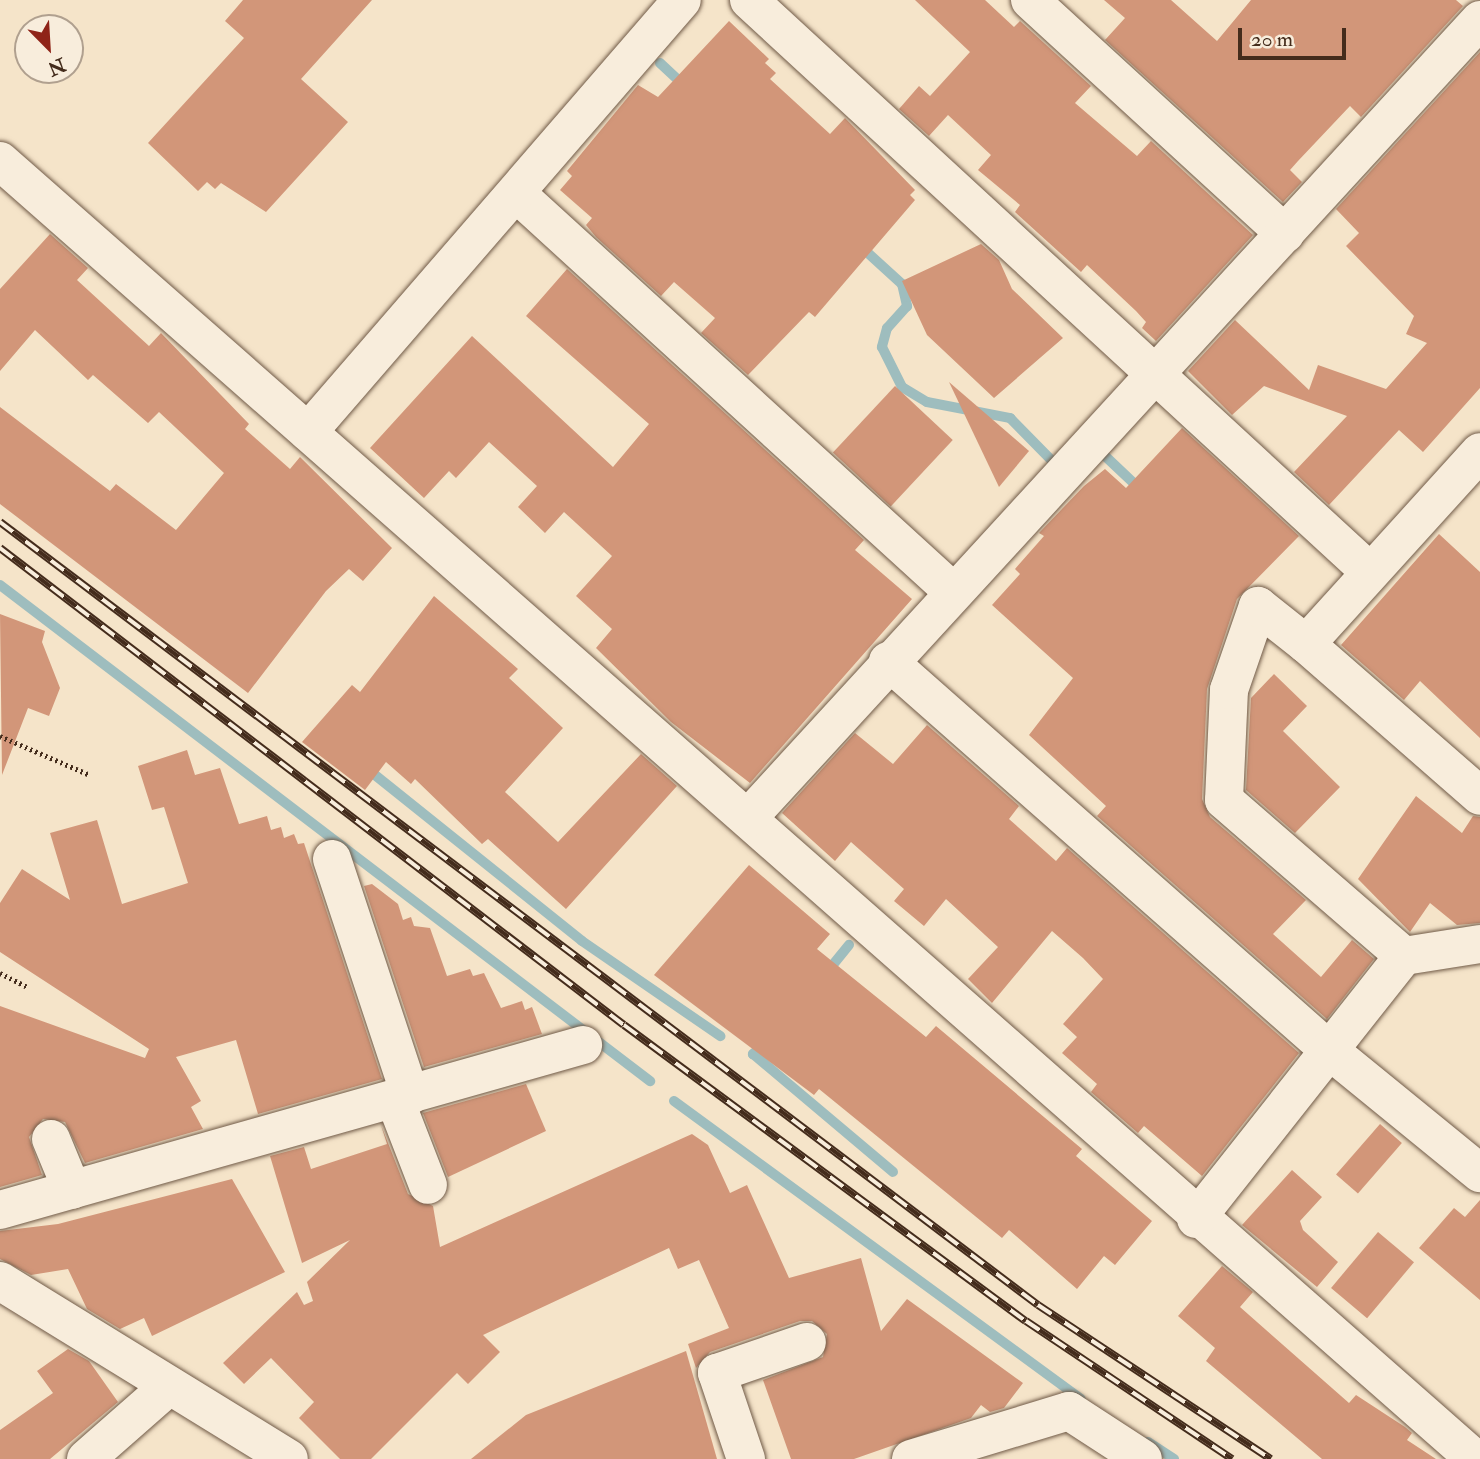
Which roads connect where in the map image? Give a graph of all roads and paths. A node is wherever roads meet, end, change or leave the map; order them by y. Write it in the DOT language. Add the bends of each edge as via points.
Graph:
graph roads {
  1 [pos="682,0"];
  2 [pos="749,0"];
  3 [pos="1030,0"];
  4 [pos="1480,20"];
  5 [pos="0,161"];
  6 [pos="516,193"];
  7 [pos="1285,234"];
  8 [pos="1153,375"];
  9 [pos="308,432"];
  10 [pos="1480,452"];
  11 [pos="1370,572"];
  12 [pos="951,590"];
  13 [pos="1306,644"];
  14 [pos="888,661"];
  15 [pos="0,736"];
  16 [pos="90,775"];
  17 [pos="1480,796"];
  18 [pos="748,818"];
  19 [pos="332,859"];
  20 [pos="1480,944"];
  21 [pos="1404,956"];
  22 [pos="0,973"];
  23 [pos="28,987"];
  24 [pos="583,1045"];
  25 [pos="1329,1050"];
  26 [pos="402,1097"];
  27 [pos="51,1139"];
  28 [pos="1480,1172"];
  29 [pos="428,1185"];
  30 [pos="72,1189"];
  31 [pos="0,1210"];
  32 [pos="1196,1219"];
  33 [pos="0,1282"];
  34 [pos="807,1342"];
  35 [pos="169,1386"];
  36 [pos="86,1459"];
  37 [pos="289,1459"];
  38 [pos="746,1459"];
  39 [pos="911,1459"];
  40 [pos="1143,1459"];
  41 [pos="1475,1459"];
  1 -- 6 [label="street"];
  2 -- 8 [label="street"];
  3 -- 7 [label="street"];
  4 -- 7 [label="street"];
  5 -- 9 [label="street"];
  6 -- 9 [label="street"];
  6 -- 12 [label="street"];
  7 -- 8 [label="street"];
  8 -- 11 [label="street"];
  8 -- 12 [label="street"];
  9 -- 18 [label="street"];
  10 -- 11 [label="street"];
  11 -- 13 [label="street"];
  12 -- 14 [label="street"];
  13 -- 17 [label="street"];
  13 -- 21 [label="street" via="1258,606 1229,690 1224,800"];
  14 -- 18 [label="street"];
  14 -- 25 [label="street"];
  15 -- 16 [label="path"];
  18 -- 32 [label="street"];
  19 -- 26 [label="street"];
  20 -- 21 [label="street"];
  21 -- 25 [label="street"];
  22 -- 23 [label="path"];
  24 -- 26 [label="street"];
  25 -- 28 [label="street"];
  25 -- 32 [label="street"];
  26 -- 29 [label="street"];
  26 -- 30 [label="street"];
  27 -- 30 [label="street"];
  30 -- 31 [label="street"];
  32 -- 41 [label="street"];
  33 -- 35 [label="street"];
  34 -- 38 [label="street" via="717,1373"];
  35 -- 36 [label="street"];
  35 -- 37 [label="street"];
  39 -- 40 [label="street" via="1069,1411"];
}
